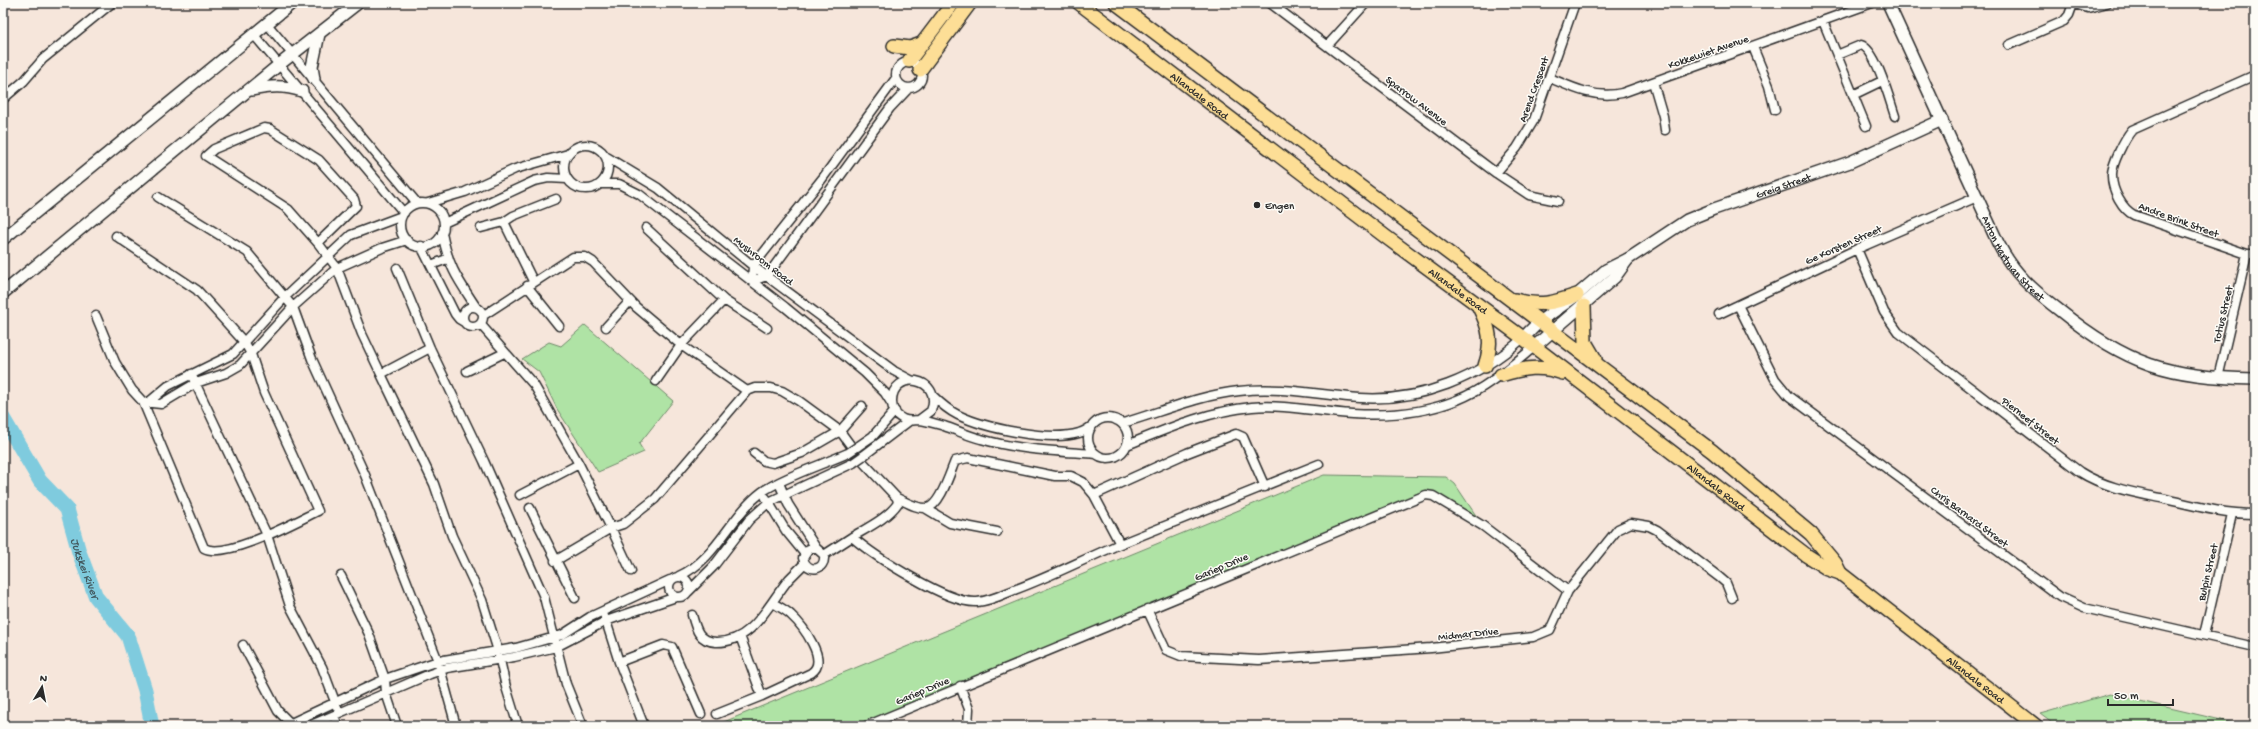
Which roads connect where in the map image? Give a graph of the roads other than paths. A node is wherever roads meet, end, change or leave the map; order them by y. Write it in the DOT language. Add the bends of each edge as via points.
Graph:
graph roads {
  1 [pos="112,3"];
  2 [pos="292,3"];
  3 [pos="358,3"];
  4 [pos="953,3"];
  5 [pos="970,3"];
  6 [pos="1116,3"];
  7 [pos="1270,3"];
  8 [pos="1366,3"];
  9 [pos="1575,3"];
  10 [pos="1872,3"];
  11 [pos="1888,3"];
  12 [pos="2107,3"];
  13 [pos="1079,4"];
  14 [pos="2073,4"];
  15 [pos="1824,21"];
  16 [pos="267,24"];
  17 [pos="319,34"];
  18 [pos="254,35"];
  19 [pos="921,44"];
  20 [pos="2009,45"];
  21 [pos="894,46"];
  22 [pos="1327,46"];
  23 [pos="1753,47"];
  24 [pos="293,54"];
  25 [pos="1837,55"];
  26 [pos="909,61"];
  27 [pos="280,64"];
  28 [pos="920,70"];
  29 [pos="2255,75"];
  30 [pos="896,78"];
  31 [pos="1550,78"];
  32 [pos="314,79"];
  33 [pos="1882,81"];
  34 [pos="1653,82"];
  35 [pos="909,88"];
  36 [pos="248,91"];
  37 [pos="302,91"];
  38 [pos="1853,95"];
  39 [pos="3,99"];
  40 [pos="1775,110"];
  41 [pos="1895,116"];
  42 [pos="1942,120"];
  43 [pos="1866,126"];
  44 [pos="1665,130"];
  45 [pos="568,154"];
  46 [pos="605,156"];
  47 [pos="1496,174"];
  48 [pos="567,179"];
  49 [pos="600,184"];
  50 [pos="158,197"];
  51 [pos="1977,197"];
  52 [pos="556,199"];
  53 [pos="1558,202"];
  54 [pos="417,203"];
  55 [pos="428,204"];
  56 [pos="403,215"];
  57 [pos="504,222"];
  58 [pos="444,223"];
  59 [pos="481,228"];
  60 [pos="646,228"];
  61 [pos="442,233"];
  62 [pos="116,236"];
  63 [pos="3,239"];
  64 [pos="407,240"];
  65 [pos="318,243"];
  66 [pos="421,246"];
  67 [pos="1857,249"];
  68 [pos="2251,254"];
  69 [pos="329,257"];
  70 [pos="447,259"];
  71 [pos="431,265"];
  72 [pos="753,266"];
  73 [pos="337,268"];
  74 [pos="398,268"];
  75 [pos="767,276"];
  76 [pos="752,281"];
  77 [pos="530,284"];
  78 [pos="3,293"];
  79 [pos="1504,296"];
  80 [pos="285,297"];
  81 [pos="724,300"];
  82 [pos="630,301"];
  83 [pos="1580,301"];
  84 [pos="1478,305"];
  85 [pos="1738,305"];
  86 [pos="293,306"];
  87 [pos="476,307"];
  88 [pos="1719,314"];
  89 [pos="484,315"];
  90 [pos="96,316"];
  91 [pos="464,322"];
  92 [pos="1539,322"];
  93 [pos="481,324"];
  94 [pos="559,326"];
  95 [pos="606,327"];
  96 [pos="767,328"];
  97 [pos="1552,332"];
  98 [pos="1523,338"];
  99 [pos="245,343"];
  100 [pos="681,345"];
  101 [pos="1534,347"];
  102 [pos="430,348"];
  103 [pos="504,353"];
  104 [pos="251,354"];
  105 [pos="1598,364"];
  106 [pos="1485,366"];
  107 [pos="467,371"];
  108 [pos="191,374"];
  109 [pos="381,374"];
  110 [pos="1501,375"];
  111 [pos="1572,376"];
  112 [pos="2218,378"];
  113 [pos="2255,379"];
  114 [pos="911,380"];
  115 [pos="656,381"];
  116 [pos="196,383"];
  117 [pos="747,391"];
  118 [pos="933,396"];
  119 [pos="146,402"];
  120 [pos="862,406"];
  121 [pos="893,408"];
  122 [pos="919,420"];
  123 [pos="1116,420"];
  124 [pos="909,421"];
  125 [pos="1092,426"];
  126 [pos="840,431"];
  127 [pos="1127,445"];
  128 [pos="754,453"];
  129 [pos="1096,454"];
  130 [pos="579,464"];
  131 [pos="1319,464"];
  132 [pos="779,483"];
  133 [pos="1265,487"];
  134 [pos="762,492"];
  135 [pos="520,495"];
  136 [pos="784,495"];
  137 [pos="1094,495"];
  138 [pos="897,498"];
  139 [pos="769,502"];
  140 [pos="530,508"];
  141 [pos="925,508"];
  142 [pos="2232,514"];
  143 [pos="2255,514"];
  144 [pos="611,528"];
  145 [pos="997,532"];
  146 [pos="267,535"];
  147 [pos="852,537"];
  148 [pos="1120,544"];
  149 [pos="816,548"];
  150 [pos="804,553"];
  151 [pos="824,555"];
  152 [pos="555,561"];
  153 [pos="804,564"];
  154 [pos="631,571"];
  155 [pos="1840,573"];
  156 [pos="341,576"];
  157 [pos="679,576"];
  158 [pos="670,580"];
  159 [pos="1568,591"];
  160 [pos="688,592"];
  161 [pos="676,597"];
  162 [pos="575,598"];
  163 [pos="1732,598"];
  164 [pos="773,603"];
  165 [pos="1147,609"];
  166 [pos="603,611"];
  167 [pos="692,615"];
  168 [pos="606,621"];
  169 [pos="2204,635"];
  170 [pos="740,636"];
  171 [pos="554,637"];
  172 [pos="243,645"];
  173 [pos="556,647"];
  174 [pos="2255,647"];
  175 [pos="499,654"];
  176 [pos="438,661"];
  177 [pos="619,662"];
  178 [pos="440,670"];
  179 [pos="385,679"];
  180 [pos="960,686"];
  181 [pos="386,693"];
  182 [pos="762,696"];
  183 [pos="336,703"];
  184 [pos="701,714"];
  185 [pos="718,714"];
  186 [pos="337,715"];
  187 [pos="292,724"];
  188 [pos="309,726"];
  189 [pos="338,726"];
  190 [pos="397,726"];
  191 [pos="456,726"];
  192 [pos="518,726"];
  193 [pos="583,726"];
  194 [pos="644,726"];
  195 [pos="866,726"];
  196 [pos="968,726"];
  197 [pos="2036,726"];
  1 -- 39 [label="street" via="41,61 24,81"];
  2 -- 16 [label="street"];
  3 -- 17 [label="street"];
  4 -- 19 [label="main road"];
  5 -- 28 [label="main road"];
  6 -- 79 [label="main road, Allandale Road"];
  7 -- 22 [label="street, Sparrow Avenue"];
  8 -- 22 [label="street"];
  9 -- 31 [label="street, Arend Crescent"];
  10 -- 15 [label="street, Kokkewiet Avenue"];
  11 -- 42 [label="street, Anton Hartman Street"];
  12 -- 14 [label="street" via="2094,8 2083,8"];
  13 -- 84 [label="main road, Allandale Road"];
  14 -- 20 [label="street" via="2064,21"];
  15 -- 23 [label="street, Kokkewiet Avenue"];
  15 -- 25 [label="street"];
  16 -- 18 [label="street"];
  16 -- 24 [label="street"];
  17 -- 24 [label="street"];
  17 -- 32 [label="street" via="312,67"];
  18 -- 27 [label="street"];
  18 -- 63 [label="street"];
  19 -- 21 [label="main road" via="910,48"];
  19 -- 26 [label="main road"];
  22 -- 47 [label="street, Sparrow Avenue"];
  23 -- 34 [label="street, Kokkewiet Avenue"];
  23 -- 40 [label="street" via="1769,86"];
  24 -- 27 [label="street"];
  24 -- 32 [label="street"];
  25 -- 33 [label="street" via="1864,46 1874,57"];
  25 -- 38 [label="street"];
  26 -- 28 [label="street"];
  26 -- 30 [label="street" via="899,66"];
  27 -- 36 [label="street"];
  27 -- 37 [label="street"];
  28 -- 35 [label="street" via="919,82"];
  29 -- 68 [label="street, Andre Brink Street" via="2132,130 2124,142 2112,174 2122,204 2129,213 2166,228"];
  30 -- 35 [label="street" via="901,85"];
  30 -- 72 [label="street" via="822,179"];
  31 -- 34 [label="street, Kokkewiet Avenue" via="1593,95 1604,96 1622,93"];
  31 -- 47 [label="street, Arend Crescent" via="1529,131"];
  32 -- 54 [label="street"];
  33 -- 38 [label="street"];
  33 -- 41 [label="street"];
  34 -- 44 [label="street"];
  35 -- 75 [label="street" via="890,108"];
  36 -- 37 [label="street" via="288,86"];
  36 -- 78 [label="street"];
  37 -- 56 [label="street"];
  38 -- 43 [label="street"];
  42 -- 51 [label="street, Anton Hartman Street"];
  42 -- 83 [label="street, Greig Street" via="1850,162 1701,214 1606,270"];
  45 -- 46 [label="street, Mushroom Road" via="576,147 587,145 597,148"];
  45 -- 48 [label="street" via="564,169"];
  45 -- 55 [label="street, Mushroom Road" via="515,169 465,192"];
  46 -- 49 [label="street" via="608,171"];
  46 -- 72 [label="street, Mushroom Road" via="658,188"];
  47 -- 53 [label="street, Sparrow Avenue" via="1529,195"];
  48 -- 49 [label="street" via="579,188 590,189"];
  48 -- 58 [label="street" via="548,178 534,181"];
  49 -- 76 [label="street" via="620,184 631,188"];
  50 -- 80 [label="street" via="247,252"];
  51 -- 67 [label="street, Ge Korsten Street"];
  51 -- 112 [label="street, Anton Hartman Street" via="2011,266 2026,284 2064,314 2101,341 2131,358 2177,372"];
  52 -- 57 [label="street"];
  54 -- 55 [label="street"];
  54 -- 56 [label="street" via="408,208"];
  55 -- 58 [label="street" via="437,209"];
  56 -- 64 [label="street" via="401,232"];
  56 -- 69 [label="street" via="351,236"];
  57 -- 59 [label="street"];
  57 -- 77 [label="street"];
  58 -- 61 [label="street"];
  60 -- 81 [label="street"];
  61 -- 66 [label="street" via="432,244"];
  61 -- 70 [label="street"];
  62 -- 99 [label="street" via="197,290"];
  64 -- 66 [label="street"];
  64 -- 73 [label="street"];
  65 -- 65 [label="street" via="356,206 354,199 320,160 270,129 264,128 214,149 206,156 288,209"];
  65 -- 69 [label="street"];
  66 -- 71 [label="street"];
  67 -- 85 [label="street, Ge Korsten Street"];
  67 -- 142 [label="street, Pierneef Street" via="1884,312 1898,332 2080,472 2105,484"];
  68 -- 112 [label="street, Totius Street"];
  69 -- 73 [label="street"];
  69 -- 80 [label="street"];
  70 -- 71 [label="street"];
  70 -- 87 [label="street"];
  71 -- 91 [label="street" via="455,314"];
  72 -- 75 [label="street, Mushroom Road"];
  72 -- 76 [label="street"];
  73 -- 86 [label="street"];
  73 -- 109 [label="street" via="362,334"];
  74 -- 102 [label="street"];
  75 -- 76 [label="street"];
  75 -- 114 [label="street, Mushroom Road" via="894,371"];
  76 -- 121 [label="street" via="865,373 885,393"];
  77 -- 82 [label="street" via="573,257 585,257 593,262"];
  77 -- 89 [label="street"];
  77 -- 94 [label="street"];
  79 -- 83 [label="main road" via="1531,305"];
  79 -- 92 [label="main road, Allandale Road"];
  80 -- 86 [label="street"];
  80 -- 99 [label="street"];
  81 -- 96 [label="street"];
  81 -- 100 [label="street"];
  82 -- 95 [label="street"];
  82 -- 100 [label="street"];
  83 -- 92 [label="street, Greig Street"];
  83 -- 97 [label="street, Greig Street"];
  83 -- 105 [label="main road" via="1585,342"];
  84 -- 98 [label="main road, Allandale Road"];
  84 -- 106 [label="main road" via="1486,319 1491,340"];
  85 -- 88 [label="street, Ge Korsten Street"];
  85 -- 169 [label="street, Chris Barnard Street" via="1775,379 1789,396 2060,597 2077,606"];
  86 -- 104 [label="street"];
  86 -- 176 [label="street" via="312,359 365,475"];
  87 -- 89 [label="street"];
  87 -- 91 [label="street" via="466,309 463,315"];
  89 -- 93 [label="street"];
  90 -- 119 [label="street" via="115,362 132,390"];
  91 -- 93 [label="street" via="472,327"];
  92 -- 97 [label="main road, Allandale Road"];
  92 -- 98 [label="street, Greig Street"];
  93 -- 103 [label="street"];
  97 -- 101 [label="street, Greig Street"];
  97 -- 105 [label="main road, Allandale Road"];
  98 -- 101 [label="main road, Allandale Road"];
  98 -- 106 [label="street"];
  99 -- 104 [label="street"];
  99 -- 108 [label="street" via="229,358"];
  100 -- 115 [label="street"];
  100 -- 117 [label="street"];
  101 -- 110 [label="street"];
  101 -- 111 [label="main road, Allandale Road"];
  102 -- 109 [label="street"];
  102 -- 171 [label="street" via="484,461 544,597"];
  103 -- 107 [label="street"];
  103 -- 130 [label="street" via="534,385"];
  104 -- 116 [label="street" via="234,369"];
  104 -- 146 [label="street" via="264,393 318,511"];
  105 -- 155 [label="main road, Allandale Road" via="1712,451 1810,534 1835,563"];
  106 -- 123 [label="street" via="1432,391 1406,396 1368,398 1280,390 1239,390 1203,398 1123,423"];
  108 -- 116 [label="street"];
  108 -- 119 [label="street"];
  109 -- 175 [label="street" via="434,484 452,536 482,600"];
  110 -- 111 [label="main road" via="1536,367"];
  110 -- 127 [label="street" via="1456,400 1408,412 1352,414 1252,407 1186,422"];
  111 -- 155 [label="main road, Allandale Road" via="1806,555 1828,569"];
  112 -- 113 [label="street, Anton Hartman Street"];
  114 -- 118 [label="street" via="925,384"];
  114 -- 121 [label="street" via="902,383 895,390"];
  116 -- 119 [label="street" via="161,404"];
  116 -- 146 [label="street"];
  117 -- 126 [label="street" via="755,388 782,391"];
  117 -- 144 [label="street" via="655,499 623,524"];
  118 -- 122 [label="street" via="931,411"];
  118 -- 125 [label="street" via="957,414 976,422 1015,432 1064,436 1079,433"];
  119 -- 146 [label="street" via="204,548 210,551 225,551"];
  120 -- 126 [label="street"];
  121 -- 124 [label="street" via="901,418"];
  121 -- 132 [label="street, bridge" via="873,436 848,453"];
  122 -- 124 [label="street"];
  122 -- 129 [label="street" via="1012,446"];
  123 -- 125 [label="street" via="1100,420"];
  123 -- 127 [label="street" via="1126,430"];
  124 -- 136 [label="street, bridge" via="853,463"];
  125 -- 129 [label="street" via="1088,440"];
  126 -- 128 [label="street" via="779,463 764,461"];
  126 -- 138 [label="street" via="862,461"];
  127 -- 129 [label="street" via="1116,456 1105,458"];
  130 -- 135 [label="street"];
  130 -- 144 [label="street"];
  131 -- 133 [label="street"];
  132 -- 134 [label="street"];
  132 -- 136 [label="street"];
  133 -- 137 [label="street" via="1243,437 1236,434"];
  133 -- 148 [label="street"];
  134 -- 139 [label="street"];
  134 -- 157 [label="street" via="743,510 703,561"];
  136 -- 139 [label="street"];
  136 -- 149 [label="street"];
  137 -- 141 [label="street" via="1083,482 1071,476 1055,476 963,458 955,461 938,500"];
  137 -- 148 [label="street"];
  138 -- 141 [label="street"];
  138 -- 147 [label="street" via="898,503 894,508 873,525"];
  139 -- 150 [label="street" via="786,531"];
  139 -- 160 [label="street" via="749,520 713,567"];
  140 -- 152 [label="street"];
  141 -- 145 [label="street" via="950,523"];
  142 -- 143 [label="street, Pierneef Street"];
  142 -- 169 [label="street, Bulpin Street"];
  144 -- 152 [label="street"];
  144 -- 154 [label="street"];
  146 -- 183 [label="street" via="290,606 322,667"];
  147 -- 148 [label="street" via="874,555 900,570 946,594 975,602 990,600 1044,579"];
  147 -- 151 [label="street"];
  149 -- 150 [label="street"];
  149 -- 151 [label="street"];
  150 -- 153 [label="street"];
  151 -- 153 [label="street" via="825,561 815,570"];
  152 -- 162 [label="street"];
  153 -- 164 [label="street" via="789,579"];
  155 -- 197 [label="main road, Allandale Road"];
  156 -- 179 [label="street" via="369,634"];
  157 -- 158 [label="street"];
  157 -- 160 [label="street" via="688,582"];
  158 -- 161 [label="street" via="670,592"];
  158 -- 166 [label="street"];
  159 -- 163 [label="street, Midmar Drive" via="1618,529 1631,523 1657,530 1726,583"];
  159 -- 165 [label="street, Gariep Drive" via="1483,526 1429,494"];
  159 -- 165 [label="street, Midmar Drive" via="1553,627 1545,634 1533,637 1431,648 1259,660 1226,660 1172,653 1164,647"];
  160 -- 161 [label="street"];
  161 -- 168 [label="street"];
  164 -- 170 [label="street" via="756,624"];
  164 -- 182 [label="street" via="791,615 803,628 818,662 811,673"];
  165 -- 180 [label="street, Gariep Drive"];
  166 -- 168 [label="street"];
  166 -- 171 [label="street"];
  167 -- 170 [label="street" via="697,631 706,640 723,642"];
  168 -- 173 [label="street"];
  168 -- 177 [label="street"];
  169 -- 174 [label="street, Chris Barnard Street"];
  170 -- 182 [label="street"];
  171 -- 173 [label="street"];
  171 -- 175 [label="street"];
  172 -- 187 [label="street" via="278,710"];
  173 -- 175 [label="street"];
  173 -- 193 [label="street" via="566,684"];
  175 -- 176 [label="street"];
  175 -- 178 [label="street"];
  175 -- 192 [label="street"];
  176 -- 178 [label="street"];
  176 -- 179 [label="street"];
  177 -- 184 [label="street" via="664,645 672,647"];
  177 -- 194 [label="street"];
  178 -- 181 [label="street"];
  178 -- 191 [label="street"];
  179 -- 181 [label="street"];
  179 -- 183 [label="street"];
  180 -- 195 [label="street, Gariep Drive"];
  180 -- 196 [label="street" via="969,709"];
  181 -- 186 [label="street"];
  181 -- 190 [label="street"];
  182 -- 185 [label="street"];
  183 -- 186 [label="street"];
  183 -- 187 [label="street"];
  186 -- 188 [label="street"];
  186 -- 189 [label="street"];
}
